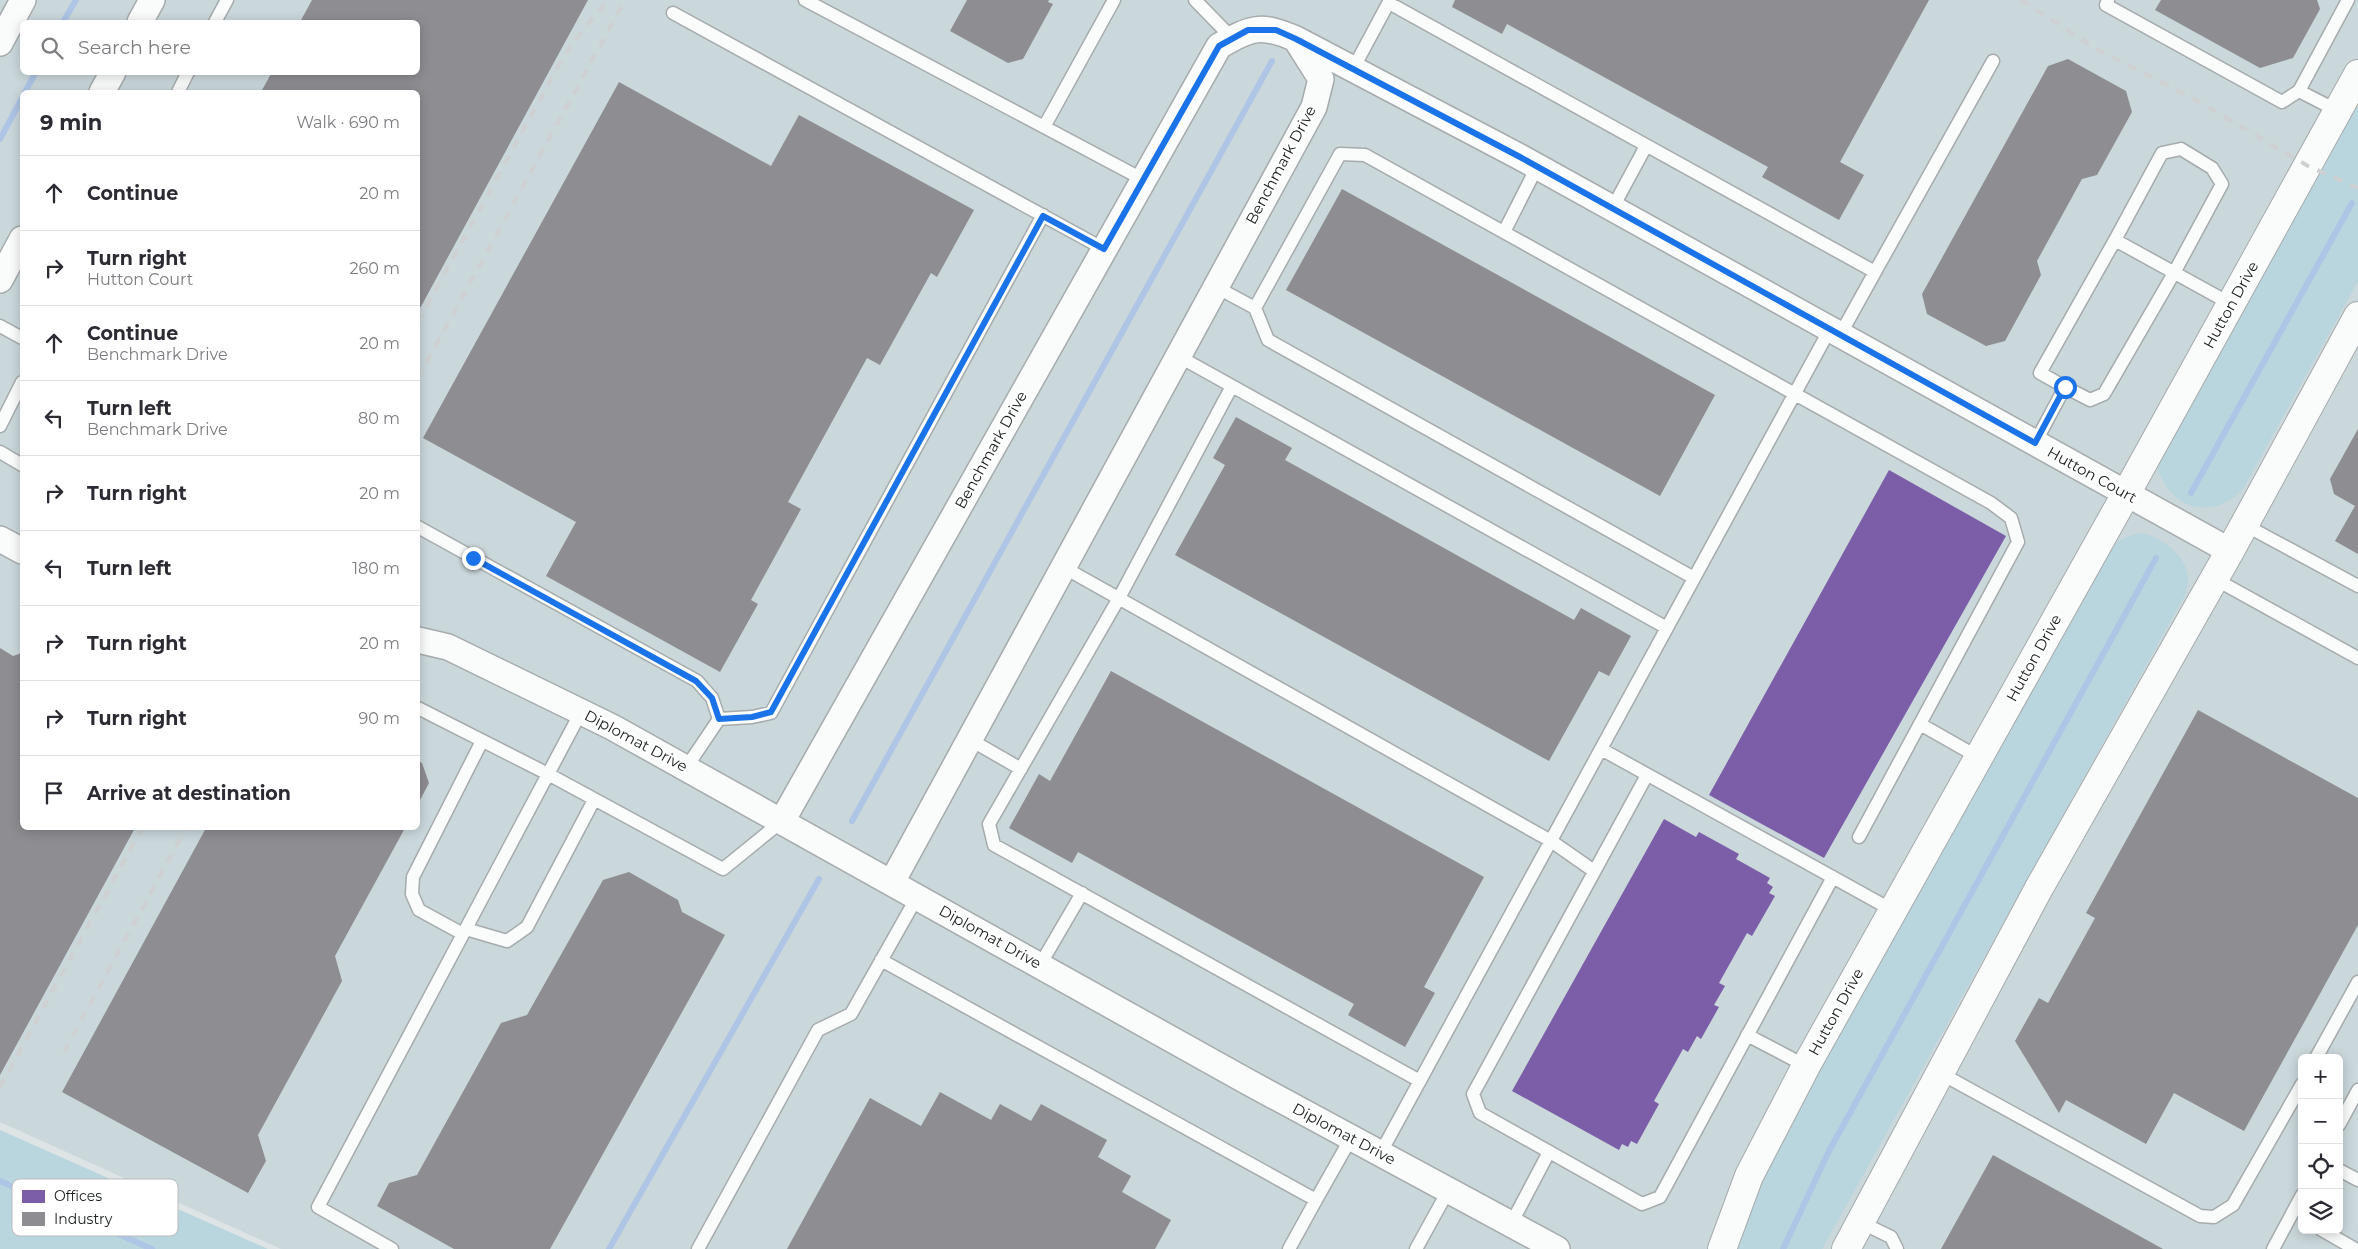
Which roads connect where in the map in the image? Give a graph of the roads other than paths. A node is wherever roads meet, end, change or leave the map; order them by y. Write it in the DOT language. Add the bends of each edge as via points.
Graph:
graph roads {
  1 [pos="152,0"];
  2 [pos="226,0"];
  3 [pos="806,0"];
  4 [pos="1114,0"];
  5 [pos="1195,0"];
  6 [pos="2108,0"];
  7 [pos="2348,0"];
  8 [pos="1389,2"];
  9 [pos="13,8"];
  10 [pos="673,13"];
  11 [pos="141,20"];
  12 [pos="216,20"];
  13 [pos="1233,39"];
  14 [pos="1296,39"];
  15 [pos="0,42"];
  16 [pos="1993,61"];
  17 [pos="1353,69"];
  18 [pos="2358,74"];
  19 [pos="111,75"];
  20 [pos="186,75"];
  21 [pos="103,90"];
  22 [pos="179,90"];
  23 [pos="2299,91"];
  24 [pos="2338,111"];
  25 [pos="1044,127"];
  26 [pos="1646,146"];
  27 [pos="1537,167"];
  28 [pos="1144,180"];
  29 [pos="1612,208"];
  30 [pos="1043,216"];
  31 [pos="1504,232"];
  32 [pos="2115,240"];
  33 [pos="20,243"];
  34 [pos="1104,249"];
  35 [pos="1875,272"];
  36 [pos="2174,273"];
  37 [pos="0,280"];
  38 [pos="1216,287"];
  39 [pos="2231,304"];
  40 [pos="1255,308"];
  41 [pos="2358,316"];
  42 [pos="0,326"];
  43 [pos="1835,332"];
  44 [pos="20,337"];
  45 [pos="1178,356"];
  46 [pos="20,386"];
  47 [pos="1232,386"];
  48 [pos="2065,387"];
  49 [pos="1794,394"];
  50 [pos="0,426"];
  51 [pos="2035,443"];
  52 [pos="0,452"];
  53 [pos="20,464"];
  54 [pos="2126,494"];
  55 [pos="2245,525"];
  56 [pos="420,528"];
  57 [pos="0,539"];
  58 [pos="20,550"];
  59 [pos="2230,551"];
  60 [pos="1062,567"];
  61 [pos="1694,578"];
  62 [pos="2215,579"];
  63 [pos="2358,586"];
  64 [pos="1119,598"];
  65 [pos="1667,628"];
  66 [pos="420,640"];
  67 [pos="2358,658"];
  68 [pos="420,709"];
  69 [pos="581,712"];
  70 [pos="719,719"];
  71 [pos="1920,724"];
  72 [pos="969,740"];
  73 [pos="482,741"];
  74 [pos="1601,749"];
  75 [pos="1978,757"];
  76 [pos="686,768"];
  77 [pos="1021,769"];
  78 [pos="548,774"];
  79 [pos="1646,775"];
  80 [pos="594,800"];
  81 [pos="782,821"];
  82 [pos="1858,837"];
  83 [pos="1551,841"];
  84 [pos="1594,871"];
  85 [pos="1833,877"];
  86 [pos="892,882"];
  87 [pos="1082,894"];
  88 [pos="918,896"];
  89 [pos="1892,910"];
  90 [pos="464,931"];
  91 [pos="881,960"];
  92 [pos="1040,965"];
  93 [pos="2358,982"];
  94 [pos="1747,1035"];
  95 [pos="2318,1054"];
  96 [pos="1806,1066"];
  97 [pos="1940,1073"];
  98 [pos="1420,1081"];
  99 [pos="2298,1091"];
  100 [pos="2356,1098"];
  101 [pos="2343,1119"];
  102 [pos="1351,1138"];
  103 [pos="1550,1152"];
  104 [pos="1380,1154"];
  105 [pos="2343,1172"];
  106 [pos="2358,1180"];
  107 [pos="1448,1191"];
  108 [pos="1316,1200"];
  109 [pos="2297,1216"];
  110 [pos="1860,1222"];
  111 [pos="1511,1224"];
  112 [pos="2329,1234"];
  113 [pos="392,1249"];
  114 [pos="698,1249"];
  115 [pos="1289,1249"];
  116 [pos="1416,1249"];
  117 [pos="1557,1249"];
  118 [pos="1722,1249"];
  119 [pos="1846,1249"];
  120 [pos="1897,1249"];
  121 [pos="2272,1249"];
  122 [pos="2356,1249"];
  1 -- 11 [label="street"];
  2 -- 12 [label="lane"];
  3 -- 25 [label="lane"];
  4 -- 25 [label="lane"];
  5 -- 13 [label="lane"];
  6 -- 23 [label="lane" via="2106,5 2282,102"];
  7 -- 23 [label="lane"];
  8 -- 17 [label="lane"];
  8 -- 26 [label="lane"];
  9 -- 15 [label="street"];
  10 -- 30 [label="lane"];
  13 -- 14 [label="street, Benchmark Drive" via="1248,30 1276,30"];
  13 -- 28 [label="street, Benchmark Drive" via="1219,46"];
  14 -- 17 [label="street, Hutton Court"];
  14 -- 38 [label="street, Benchmark Drive" via="1321,79 1314,107"];
  16 -- 35 [label="lane"];
  17 -- 27 [label="street, Hutton Court"];
  18 -- 24 [label="street, Hutton Drive"];
  19 -- 21 [label="street"];
  20 -- 22 [label="lane"];
  23 -- 24 [label="lane"];
  24 -- 39 [label="street, Hutton Drive"];
  25 -- 28 [label="lane"];
  26 -- 29 [label="lane"];
  26 -- 35 [label="lane"];
  27 -- 29 [label="street, Hutton Court"];
  27 -- 31 [label="lane"];
  28 -- 34 [label="street, Benchmark Drive"];
  29 -- 43 [label="street, Hutton Court"];
  30 -- 34 [label="lane"];
  30 -- 70 [label="lane" via="771,712"];
  31 -- 40 [label="lane" via="1365,155 1340,154"];
  31 -- 49 [label="lane"];
  32 -- 36 [label="lane"];
  32 -- 36 [label="lane" via="2162,153 2181,149 2212,168 2222,184"];
  32 -- 48 [label="lane" via="2040,373"];
  33 -- 37 [label="street"];
  34 -- 81 [label="street, Benchmark Drive"];
  35 -- 43 [label="lane"];
  36 -- 39 [label="lane"];
  36 -- 48 [label="lane" via="2104,394 2090,400"];
  38 -- 40 [label="lane"];
  38 -- 45 [label="street, Benchmark Drive"];
  39 -- 54 [label="street, Hutton Drive"];
  40 -- 61 [label="lane" via="1268,340"];
  41 -- 55 [label="street"];
  42 -- 44 [label="lane"];
  43 -- 49 [label="lane"];
  43 -- 51 [label="street, Hutton Court"];
  45 -- 47 [label="lane"];
  45 -- 60 [label="street, Benchmark Drive"];
  46 -- 50 [label="lane"];
  47 -- 64 [label="lane"];
  47 -- 65 [label="lane"];
  48 -- 51 [label="lane"];
  49 -- 61 [label="lane"];
  49 -- 71 [label="lane" via="1991,503 2011,518 2018,542"];
  51 -- 54 [label="street, Hutton Court"];
  52 -- 53 [label="lane"];
  54 -- 59 [label="street, Hutton Court"];
  54 -- 75 [label="street, Hutton Drive"];
  55 -- 59 [label="street"];
  55 -- 63 [label="lane"];
  56 -- 70 [label="lane" via="696,681 712,698"];
  57 -- 58 [label="street"];
  59 -- 62 [label="street"];
  60 -- 64 [label="lane"];
  60 -- 72 [label="street, Benchmark Drive"];
  61 -- 65 [label="lane"];
  62 -- 67 [label="lane"];
  62 -- 97 [label="street" via="2039,888"];
  64 -- 77 [label="lane"];
  64 -- 83 [label="lane"];
  65 -- 74 [label="lane"];
  66 -- 69 [label="street, Diplomat Drive" via="448,647"];
  68 -- 73 [label="lane"];
  69 -- 76 [label="street, Diplomat Drive"];
  69 -- 78 [label="lane"];
  70 -- 76 [label="lane"];
  71 -- 75 [label="lane"];
  71 -- 82 [label="lane"];
  72 -- 77 [label="lane"];
  72 -- 86 [label="street, Benchmark Drive"];
  73 -- 78 [label="lane"];
  73 -- 90 [label="lane" via="413,877 412,894 419,910"];
  74 -- 79 [label="lane"];
  74 -- 83 [label="lane"];
  75 -- 89 [label="street, Hutton Drive"];
  76 -- 81 [label="street, Diplomat Drive"];
  77 -- 87 [label="lane" via="989,824 994,845"];
  78 -- 80 [label="lane"];
  78 -- 90 [label="lane"];
  79 -- 84 [label="lane"];
  79 -- 85 [label="lane"];
  80 -- 81 [label="lane" via="723,869"];
  80 -- 90 [label="lane" via="527,928 507,940"];
  81 -- 86 [label="street, Diplomat Drive"];
  83 -- 84 [label="lane"];
  83 -- 98 [label="lane"];
  84 -- 103 [label="lane" via="1473,1094 1480,1113"];
  85 -- 89 [label="lane"];
  85 -- 94 [label="lane"];
  86 -- 88 [label="street, Diplomat Drive"];
  87 -- 92 [label="lane"];
  87 -- 98 [label="lane"];
  88 -- 91 [label="lane"];
  88 -- 92 [label="street, Diplomat Drive"];
  89 -- 96 [label="street, Hutton Drive"];
  90 -- 113 [label="lane" via="318,1207"];
  91 -- 108 [label="lane"];
  91 -- 114 [label="lane" via="851,1014 818,1030"];
  92 -- 102 [label="street, Diplomat Drive"];
  93 -- 95 [label="lane"];
  94 -- 96 [label="lane"];
  94 -- 103 [label="lane" via="1660,1197 1642,1204"];
  96 -- 118 [label="street, Hutton Drive" via="1749,1176"];
  97 -- 99 [label="lane" via="2200,1216 2214,1217 2233,1205"];
  97 -- 110 [label="street"];
  98 -- 104 [label="lane"];
  100 -- 101 [label="lane"];
  102 -- 104 [label="street, Diplomat Drive"];
  102 -- 108 [label="lane"];
  103 -- 111 [label="lane"];
  104 -- 107 [label="street, Diplomat Drive"];
  105 -- 106 [label="lane"];
  107 -- 111 [label="street, Diplomat Drive"];
  107 -- 116 [label="lane"];
  108 -- 115 [label="lane"];
  109 -- 121 [label="lane"];
  110 -- 119 [label="street"];
  110 -- 120 [label="lane" via="1891,1237"];
  111 -- 117 [label="street, Diplomat Drive"];
  112 -- 122 [label="lane"];
}
